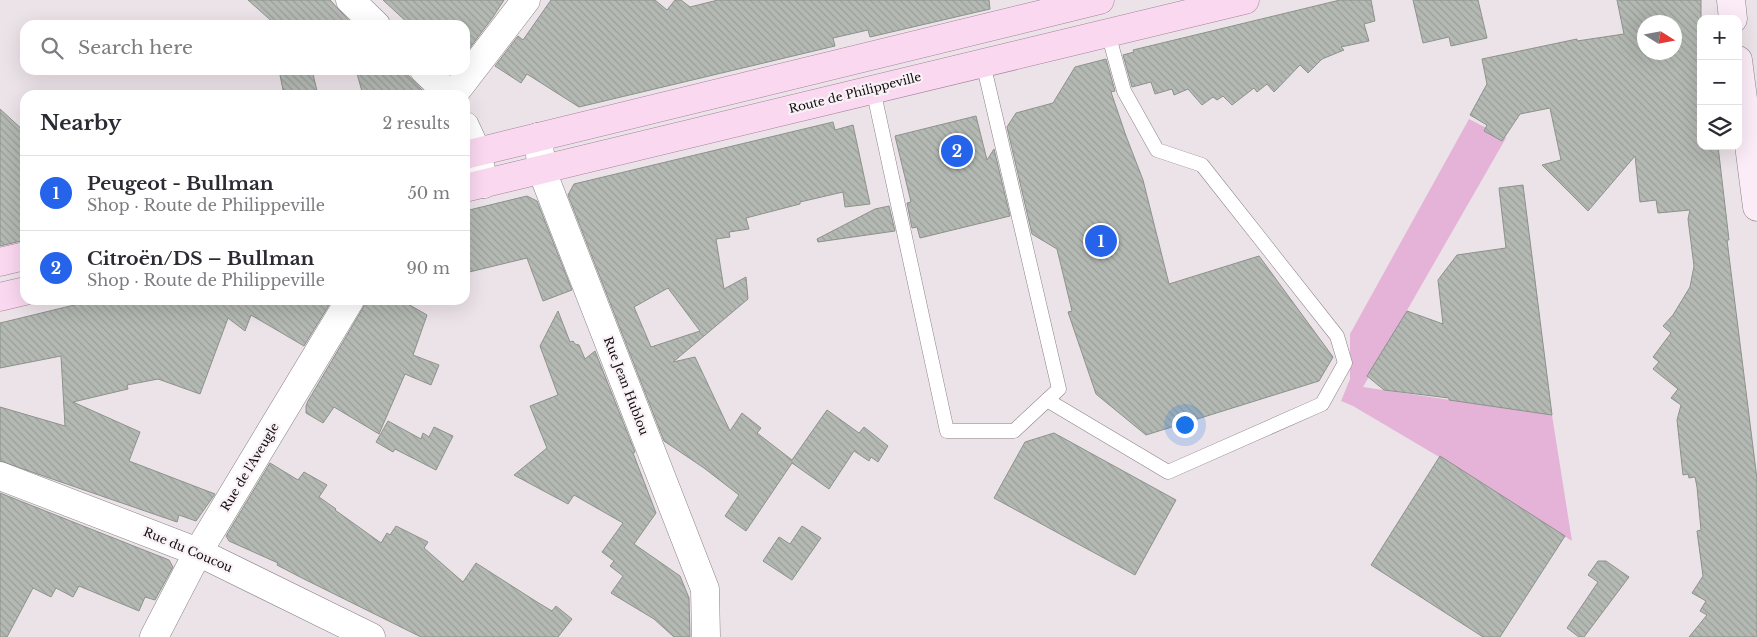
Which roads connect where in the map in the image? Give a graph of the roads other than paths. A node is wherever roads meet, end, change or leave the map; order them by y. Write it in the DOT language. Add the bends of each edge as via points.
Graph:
graph roads {
  1 [pos="350,0"];
  2 [pos="526,0"];
  3 [pos="1100,0"];
  4 [pos="1246,0"];
  5 [pos="1731,0"];
  6 [pos="1733,15"];
  7 [pos="371,20"];
  8 [pos="1108,33"];
  9 [pos="983,62"];
  10 [pos="470,72"];
  11 [pos="430,75"];
  12 [pos="468,75"];
  13 [pos="873,89"];
  14 [pos="446,90"];
  15 [pos="456,90"];
  16 [pos="1742,91"];
  17 [pos="538,137"];
  18 [pos="471,153"];
  19 [pos="542,171"];
  20 [pos="475,186"];
  21 [pos="1757,207"];
  22 [pos="20,257"];
  23 [pos="0,262"];
  24 [pos="20,292"];
  25 [pos="0,296"];
  26 [pos="347,305"];
  27 [pos="1047,400"];
  28 [pos="0,476"];
  29 [pos="198,552"];
  30 [pos="154,637"];
  31 [pos="371,637"];
  32 [pos="706,637"];
  1 -- 7 [label="street"];
  2 -- 10 [label="street"];
  3 -- 17 [label="main road"];
  4 -- 8 [label="main road, Route de Philippeville"];
  5 -- 6 [label="main road"];
  8 -- 9 [label="main road, Route de Philippeville"];
  8 -- 27 [label="lane" via="1124,91 1157,150 1202,165 1337,336 1345,363 1322,404 1168,472"];
  9 -- 13 [label="main road, Route de Philippeville"];
  9 -- 27 [label="lane" via="1059,390"];
  11 -- 14 [label="street"];
  12 -- 15 [label="street"];
  13 -- 19 [label="main road, Route de Philippeville"];
  13 -- 27 [label="lane" via="947,431 1014,431"];
  16 -- 21 [label="main road"];
  17 -- 18 [label="main road"];
  17 -- 19 [label="street, Rue Jean Hublou"];
  18 -- 20 [label="street"];
  19 -- 20 [label="main road, Route de Philippeville"];
  19 -- 32 [label="street, Rue Jean Hublou" via="705,589"];
  22 -- 23 [label="main road"];
  24 -- 25 [label="main road"];
  26 -- 29 [label="street, Rue de l'Aveugle"];
  28 -- 29 [label="street, Rue du Coucou"];
  29 -- 30 [label="street, Rue de l'Aveugle"];
  29 -- 31 [label="street, Rue du Coucou"];
}
